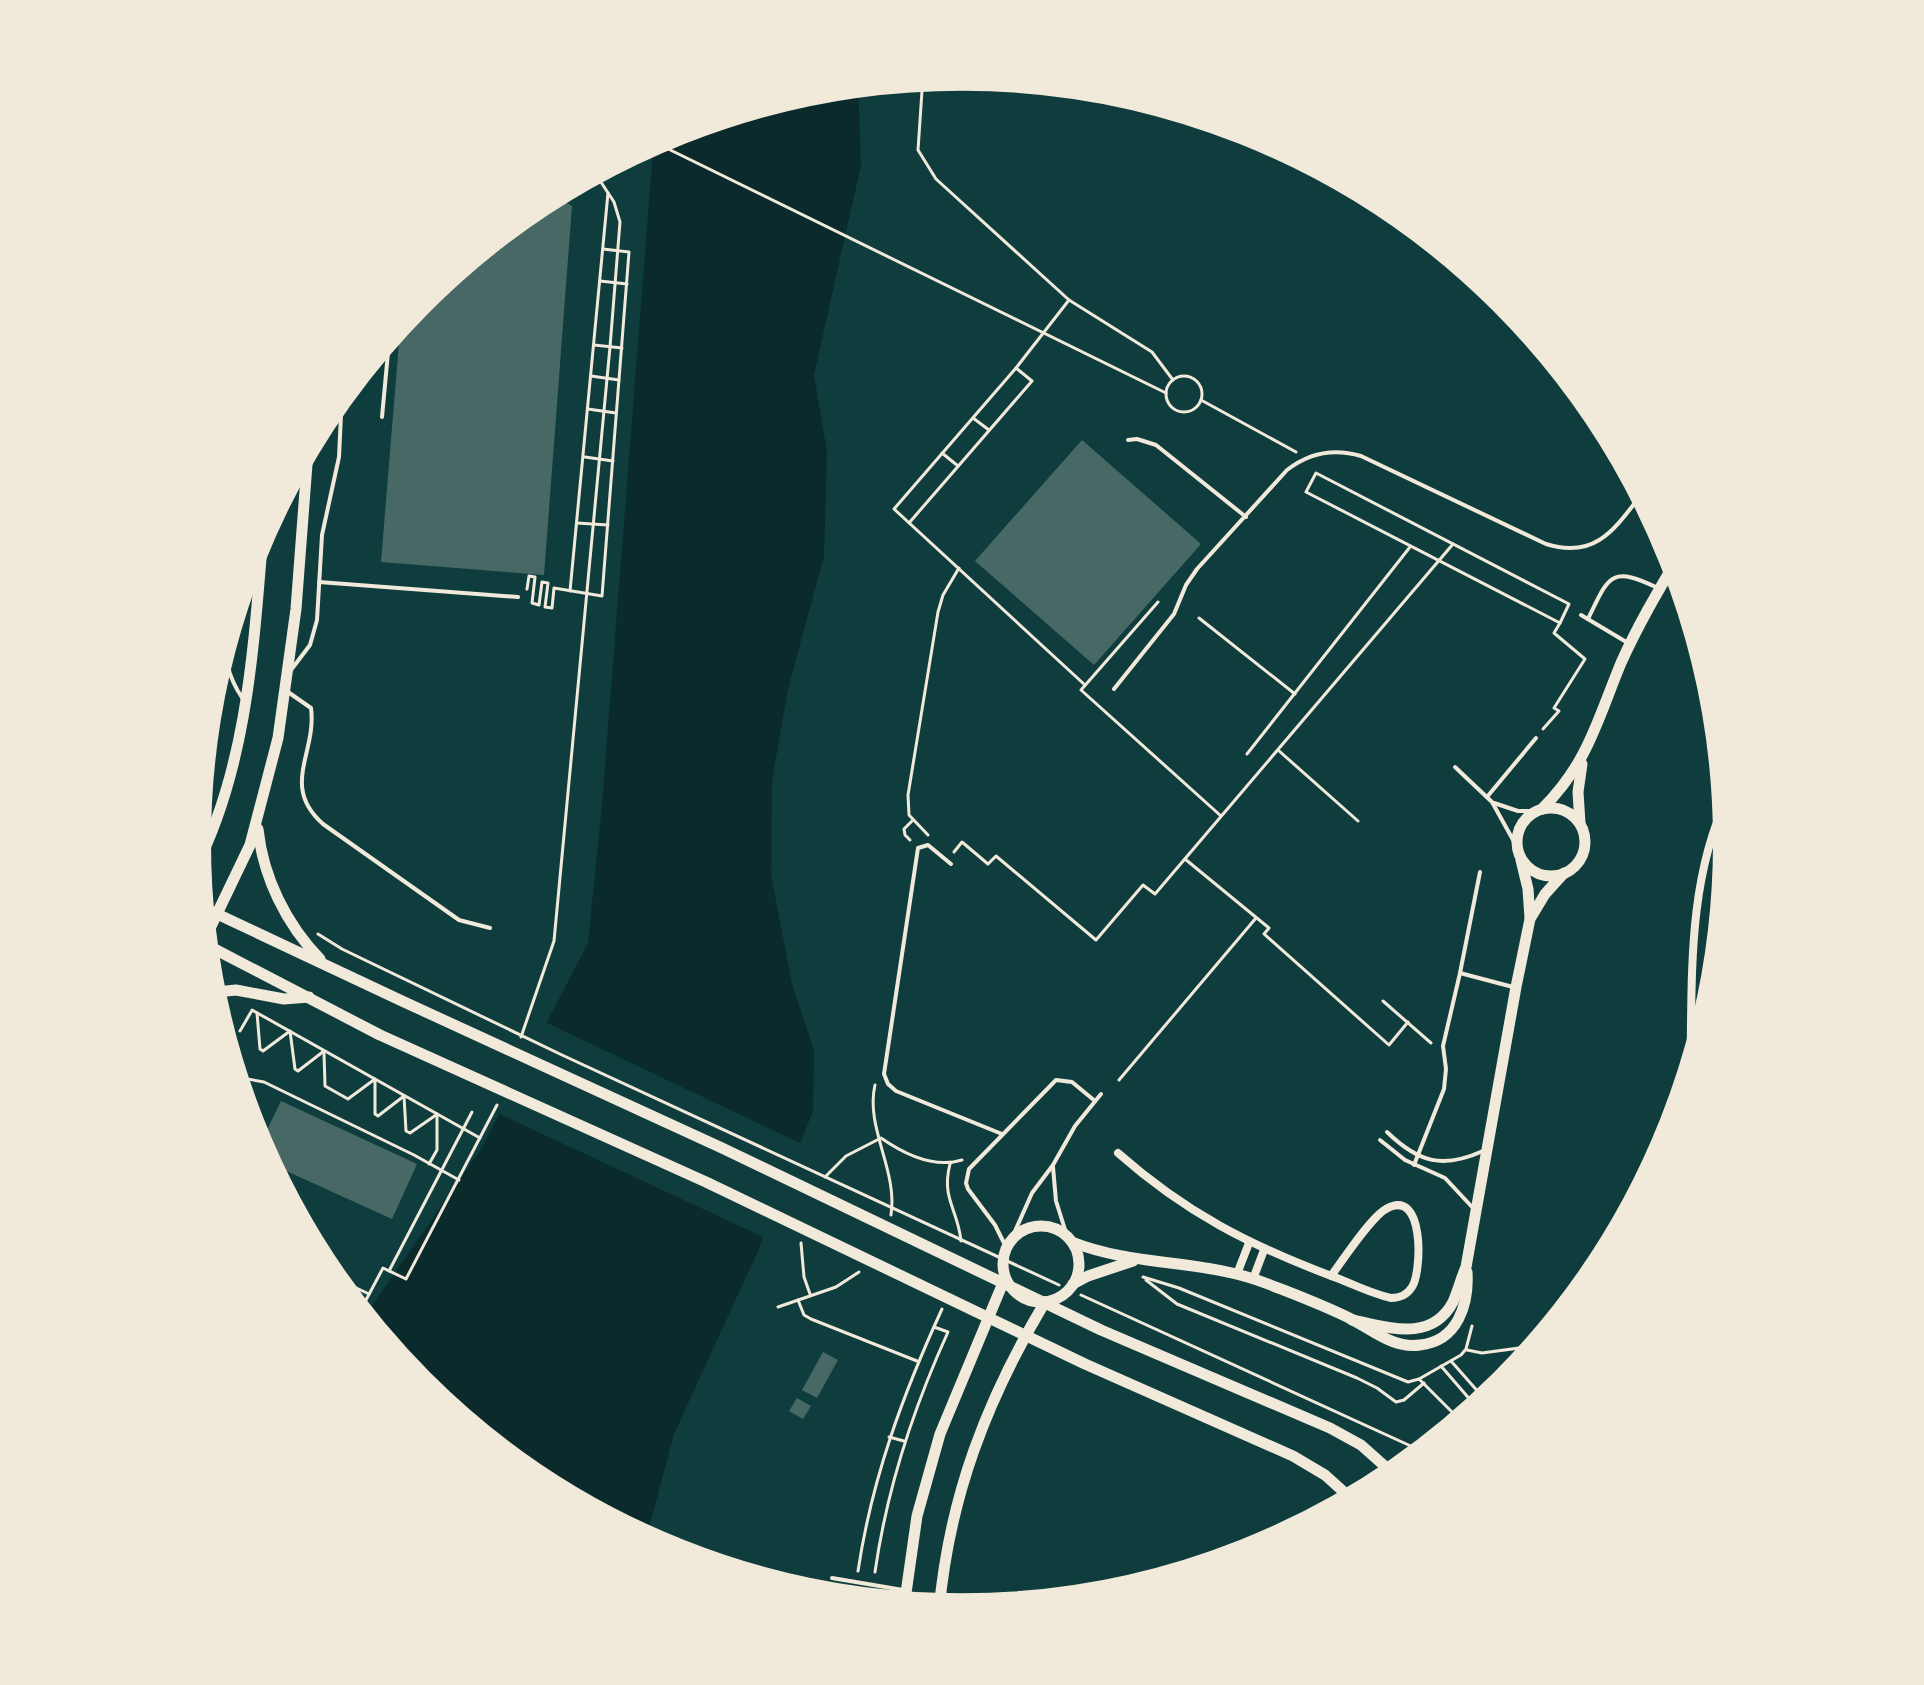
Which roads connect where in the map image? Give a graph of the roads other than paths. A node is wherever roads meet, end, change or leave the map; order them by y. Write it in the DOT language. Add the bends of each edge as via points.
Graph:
graph roads {
  1 [pos="388,351"];
  2 [pos="341,412"];
  3 [pos="382,417"];
  4 [pos="1128,440"];
  5 [pos="307,465"];
  6 [pos="1636,501"];
  7 [pos="1246,517"];
  8 [pos="261,559"];
  9 [pos="1669,574"];
  10 [pos="319,582"];
  11 [pos="1660,589"];
  12 [pos="518,597"];
  13 [pos="1581,615"];
  14 [pos="1588,619"];
  15 [pos="1631,644"];
  16 [pos="227,670"];
  17 [pos="289,672"];
  18 [pos="1114,689"];
  19 [pos="286,690"];
  20 [pos="245,701"];
  21 [pos="1536,738"];
  22 [pos="1582,760"];
  23 [pos="1455,767"];
  24 [pos="1487,797"];
  25 [pos="1492,802"];
  26 [pos="1539,810"];
  27 [pos="257,817"];
  28 [pos="1718,821"];
  29 [pos="1580,825"];
  30 [pos="206,845"];
  31 [pos="1519,853"];
  32 [pos="951,864"];
  33 [pos="1480,872"];
  34 [pos="1564,873"];
  35 [pos="209,910"];
  36 [pos="218,914"];
  37 [pos="1530,919"];
  38 [pos="211,927"];
  39 [pos="490,928"];
  40 [pos="213,949"];
  41 [pos="326,965"];
  42 [pos="1460,973"];
  43 [pos="1516,987"];
  44 [pos="220,992"];
  45 [pos="309,997"];
  46 [pos="1691,1043"];
  47 [pos="1101,1094"];
  48 [pos="1095,1101"];
  49 [pos="1387,1132"];
  50 [pos="1002,1134"];
  51 [pos="1380,1140"];
  52 [pos="1486,1150"];
  53 [pos="1118,1153"];
  54 [pos="1419,1155"];
  55 [pos="1053,1165"];
  56 [pos="1414,1165"];
  57 [pos="1477,1211"];
  58 [pos="1069,1239"];
  59 [pos="1249,1243"];
  60 [pos="1009,1244"];
  61 [pos="1264,1250"];
  62 [pos="1137,1260"];
  63 [pos="1466,1267"];
  64 [pos="1237,1274"];
  65 [pos="1331,1276"];
  66 [pos="1005,1278"];
  67 [pos="1253,1279"];
  68 [pos="1073,1284"];
  69 [pos="1045,1302"];
  70 [pos="1352,1320"];
  71 [pos="1387,1468"];
  72 [pos="1346,1494"];
  73 [pos="832,1578"];
  74 [pos="905,1591"];
  75 [pos="905,1596"];
  76 [pos="941,1598"];
  1 -- 3 [label="lane"];
  2 -- 10 [label="lane" via="339,457 324,518"];
  4 -- 7 [label="lane" via="1156,445"];
  5 -- 17 [label="street"];
  6 -- 7 [label="lane" via="1609,535 1589,546 1567,549 1546,544 1361,456 1339,451 1306,458 1287,470"];
  7 -- 18 [label="lane" via="1191,577 1174,614"];
  8 -- 20 [label="street"];
  9 -- 11 [label="street"];
  10 -- 12 [label="lane"];
  10 -- 17 [label="lane" via="314,633"];
  11 -- 14 [label="lane" via="1633,576 1614,578 1604,585"];
  11 -- 15 [label="street"];
  13 -- 14 [label="lane"];
  14 -- 15 [label="lane"];
  15 -- 22 [label="street"];
  16 -- 20 [label="lane"];
  17 -- 19 [label="street"];
  19 -- 27 [label="street"];
  19 -- 39 [label="lane" via="311,708 301,782 311,813 459,920"];
  20 -- 30 [label="street" via="224,796"];
  21 -- 24 [label="lane"];
  22 -- 26 [label="street"];
  22 -- 29 [label="street"];
  23 -- 24 [label="lane"];
  24 -- 25 [label="lane"];
  25 -- 26 [label="lane" via="1518,811"];
  25 -- 31 [label="lane"];
  26 -- 29 [label="street" via="1560,809"];
  26 -- 31 [label="street" via="1519,830"];
  27 -- 36 [label="street"];
  27 -- 41 [label="street" via="265,863 282,907"];
  28 -- 46 [label="street" via="1696,906"];
  29 -- 34 [label="street" via="1583,852"];
  31 -- 34 [label="street" via="1535,872"];
  31 -- 37 [label="street"];
  32 -- 50 [label="lane" via="928,845 918,848 884,1074 896,1091"];
  33 -- 42 [label="lane"];
  34 -- 37 [label="street"];
  35 -- 36 [label="street"];
  36 -- 38 [label="street"];
  36 -- 41 [label="street"];
  37 -- 43 [label="street"];
  40 -- 45 [label="street"];
  41 -- 71 [label="street" via="1101,1330 1330,1428"];
  42 -- 43 [label="lane"];
  42 -- 54 [label="lane" via="1444,1039 1444,1089"];
  43 -- 52 [label="street"];
  44 -- 45 [label="street"];
  45 -- 72 [label="street" via="1085,1364 1293,1456"];
  47 -- 48 [label="lane"];
  48 -- 50 [label="lane" via="1072,1082 1056,1080"];
  48 -- 55 [label="lane"];
  49 -- 54 [label="lane"];
  50 -- 60 [label="lane" via="969,1169 966,1183"];
  51 -- 56 [label="lane"];
  52 -- 54 [label="lane" via="1454,1162"];
  52 -- 57 [label="street"];
  53 -- 59 [label="street" via="1180,1203"];
  54 -- 56 [label="lane"];
  55 -- 58 [label="lane" via="1056,1201"];
  55 -- 60 [label="lane" via="1032,1193"];
  56 -- 57 [label="lane" via="1445,1178"];
  57 -- 63 [label="street"];
  58 -- 60 [label="street" via="1056,1229 1031,1227"];
  58 -- 62 [label="street"];
  58 -- 68 [label="street" via="1079,1263"];
  59 -- 61 [label="street"];
  59 -- 64 [label="street"];
  60 -- 66 [label="street"];
  61 -- 65 [label="street"];
  61 -- 67 [label="street"];
  62 -- 64 [label="street"];
  62 -- 68 [label="street"];
  63 -- 70 [label="street" via="1452,1303 1430,1325 1399,1331"];
  63 -- 70 [label="street" via="1462,1313 1450,1331 1433,1342 1402,1344"];
  64 -- 67 [label="street"];
  65 -- 65 [label="street" via="1385,1297 1404,1295 1416,1278 1415,1217 1406,1208 1384,1209"];
  66 -- 69 [label="street" via="1014,1292"];
  66 -- 74 [label="street" via="940,1434 917,1516"];
  67 -- 70 [label="street"];
  68 -- 69 [label="street"];
  69 -- 76 [label="street" via="1007,1368 974,1448 952,1526"];
  73 -- 74 [label="lane"];
  74 -- 75 [label="street"];
}
